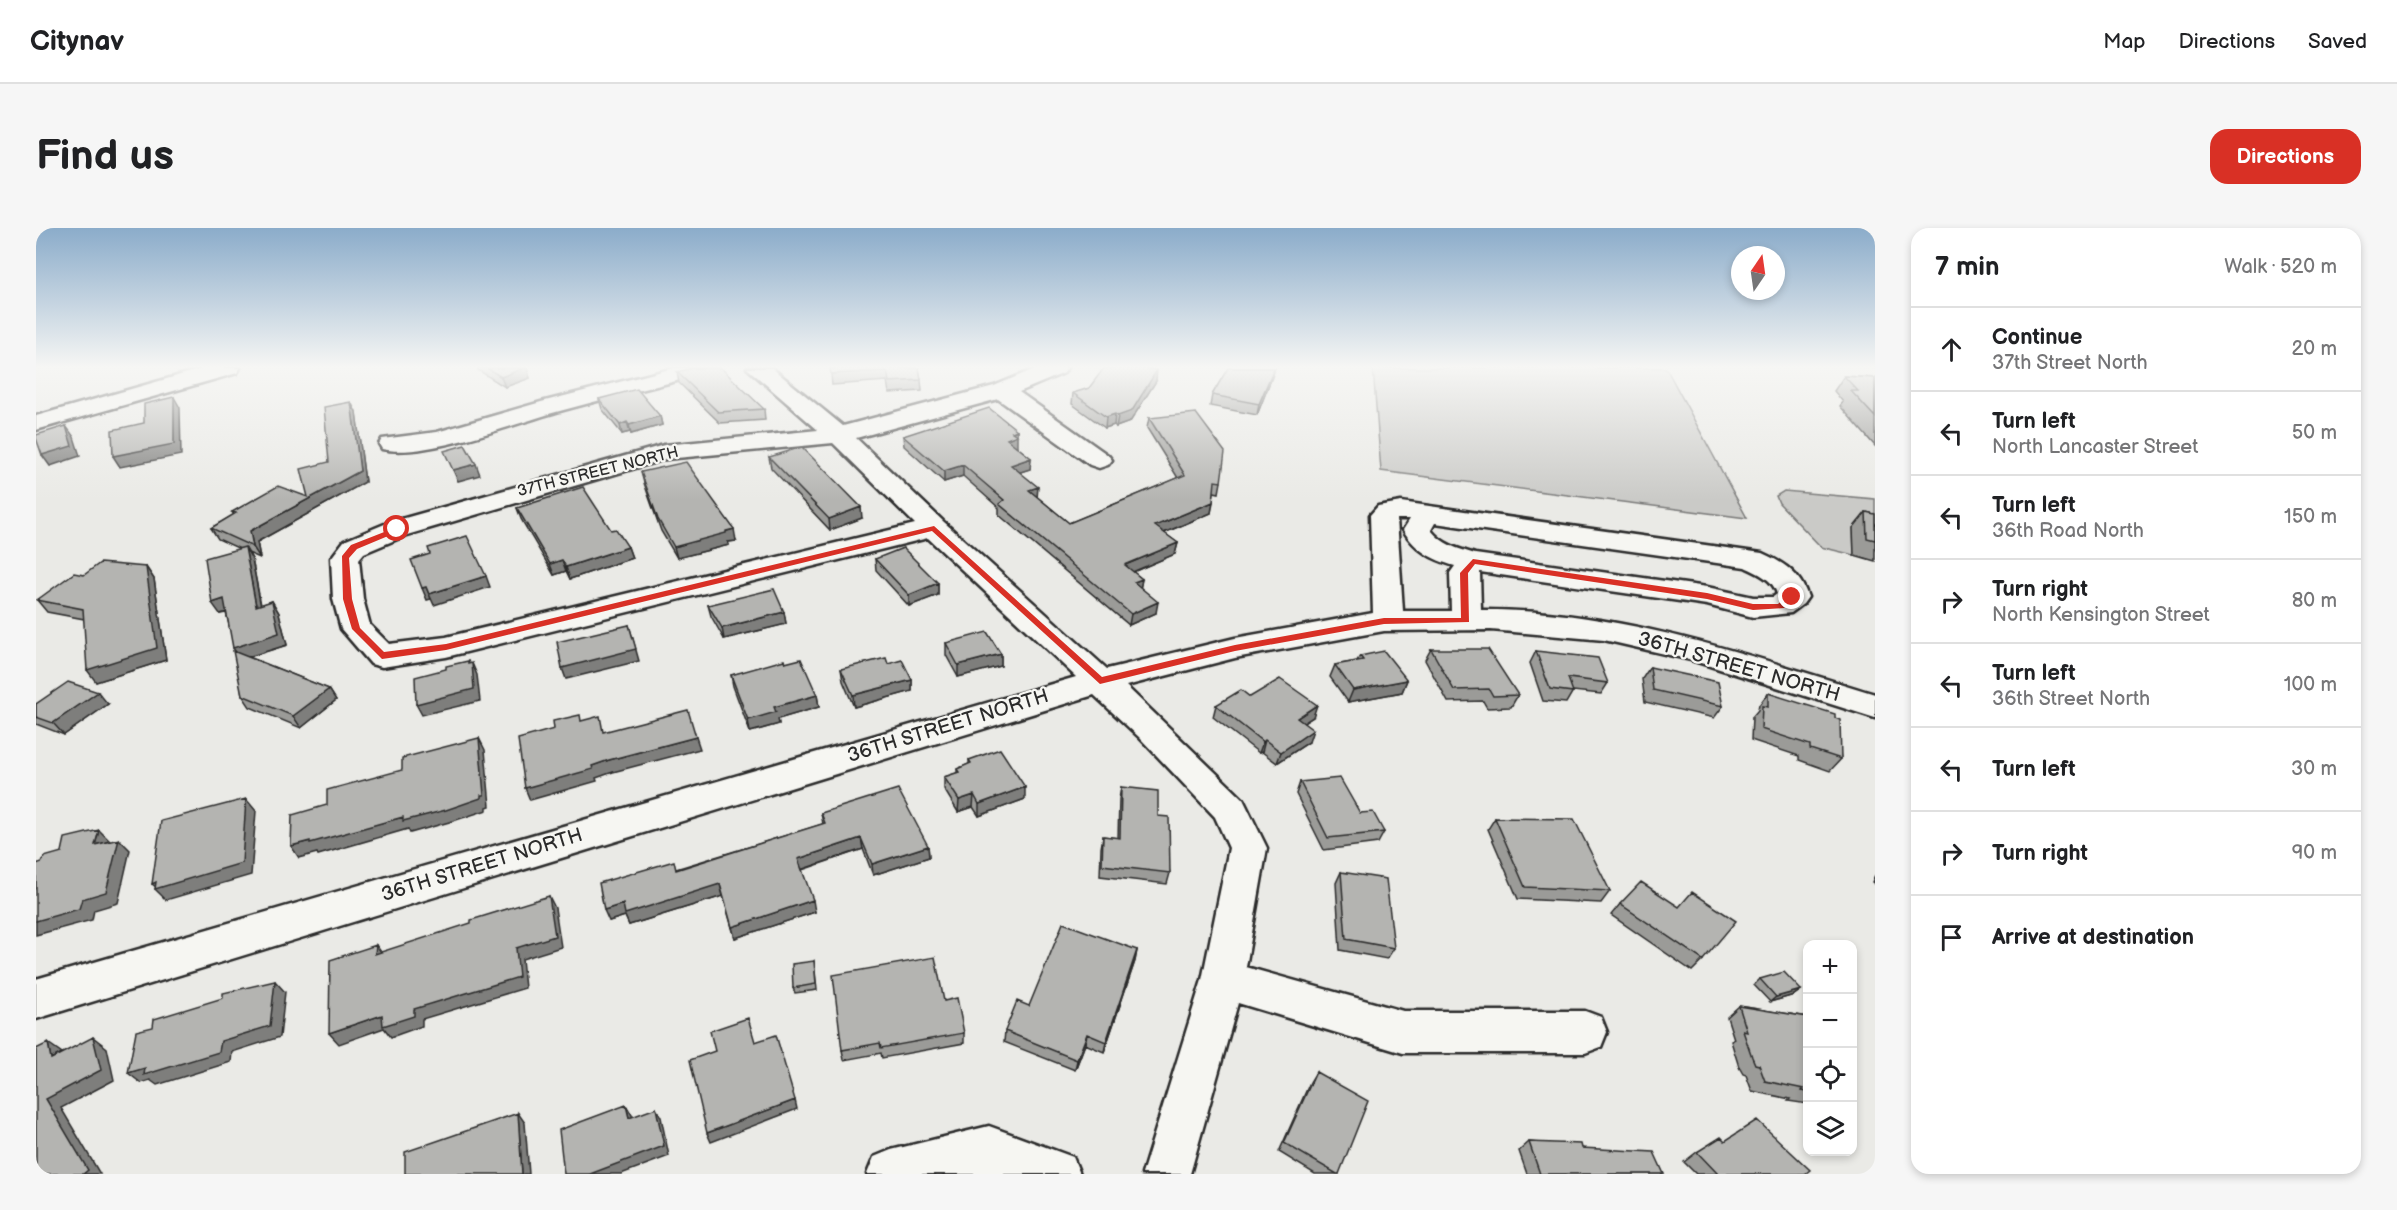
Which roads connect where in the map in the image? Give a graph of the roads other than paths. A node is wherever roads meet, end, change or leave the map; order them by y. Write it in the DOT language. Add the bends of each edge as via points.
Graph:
graph roads {
  1 [pos="76,412"];
  2 [pos="535,412"];
  3 [pos="811,412"];
  4 [pos="924,412"];
  5 [pos="1032,412"];
  6 [pos="36,423"];
  7 [pos="839,435"];
  8 [pos="392,444"];
  9 [pos="1099,460"];
  10 [pos="1428,513"];
  11 [pos="934,528"];
  12 [pos="1473,562"];
  13 [pos="1466,620"];
  14 [pos="1389,621"];
  15 [pos="1100,681"];
  16 [pos="1875,706"];
  17 [pos="1223,980"];
  18 [pos="36,999"];
  19 [pos="1585,1032"];
  20 [pos="891,1174"];
  21 [pos="1056,1174"];
  22 [pos="1166,1174"];
  1 -- 6 [label="street"];
  2 -- 8 [label="street" via="439,439"];
  3 -- 7 [label="street"];
  4 -- 7 [label="street, 37TH STREET NORTH"];
  5 -- 9 [label="street"];
  7 -- 11 [label="street"];
  7 -- 11 [label="street, 37TH STREET NORTH" via="664,452 408,526 354,547 345,558 348,599 356,629 382,656 446,647"];
  10 -- 12 [label="street" via="1417,530 1423,541 1439,552"];
  10 -- 12 [label="street" via="1752,559 1790,584 1792,597 1780,606 1753,607 1707,596"];
  10 -- 14 [label="street" via="1401,510 1383,515"];
  11 -- 15 [label="street"];
  12 -- 13 [label="street" via="1464,573"];
  13 -- 14 [label="street, 36TH STREET NORTH"];
  13 -- 16 [label="street, 36TH STREET NORTH" via="1604,630 1696,651"];
  14 -- 15 [label="street, 36TH STREET NORTH" via="1235,648"];
  15 -- 17 [label="street" via="1230,809 1248,848"];
  15 -- 18 [label="street, 36TH STREET NORTH"];
  17 -- 19 [label="street" via="1403,1032"];
  17 -- 22 [label="street"];
  20 -- 21 [label="street" via="989,1150"];
}
